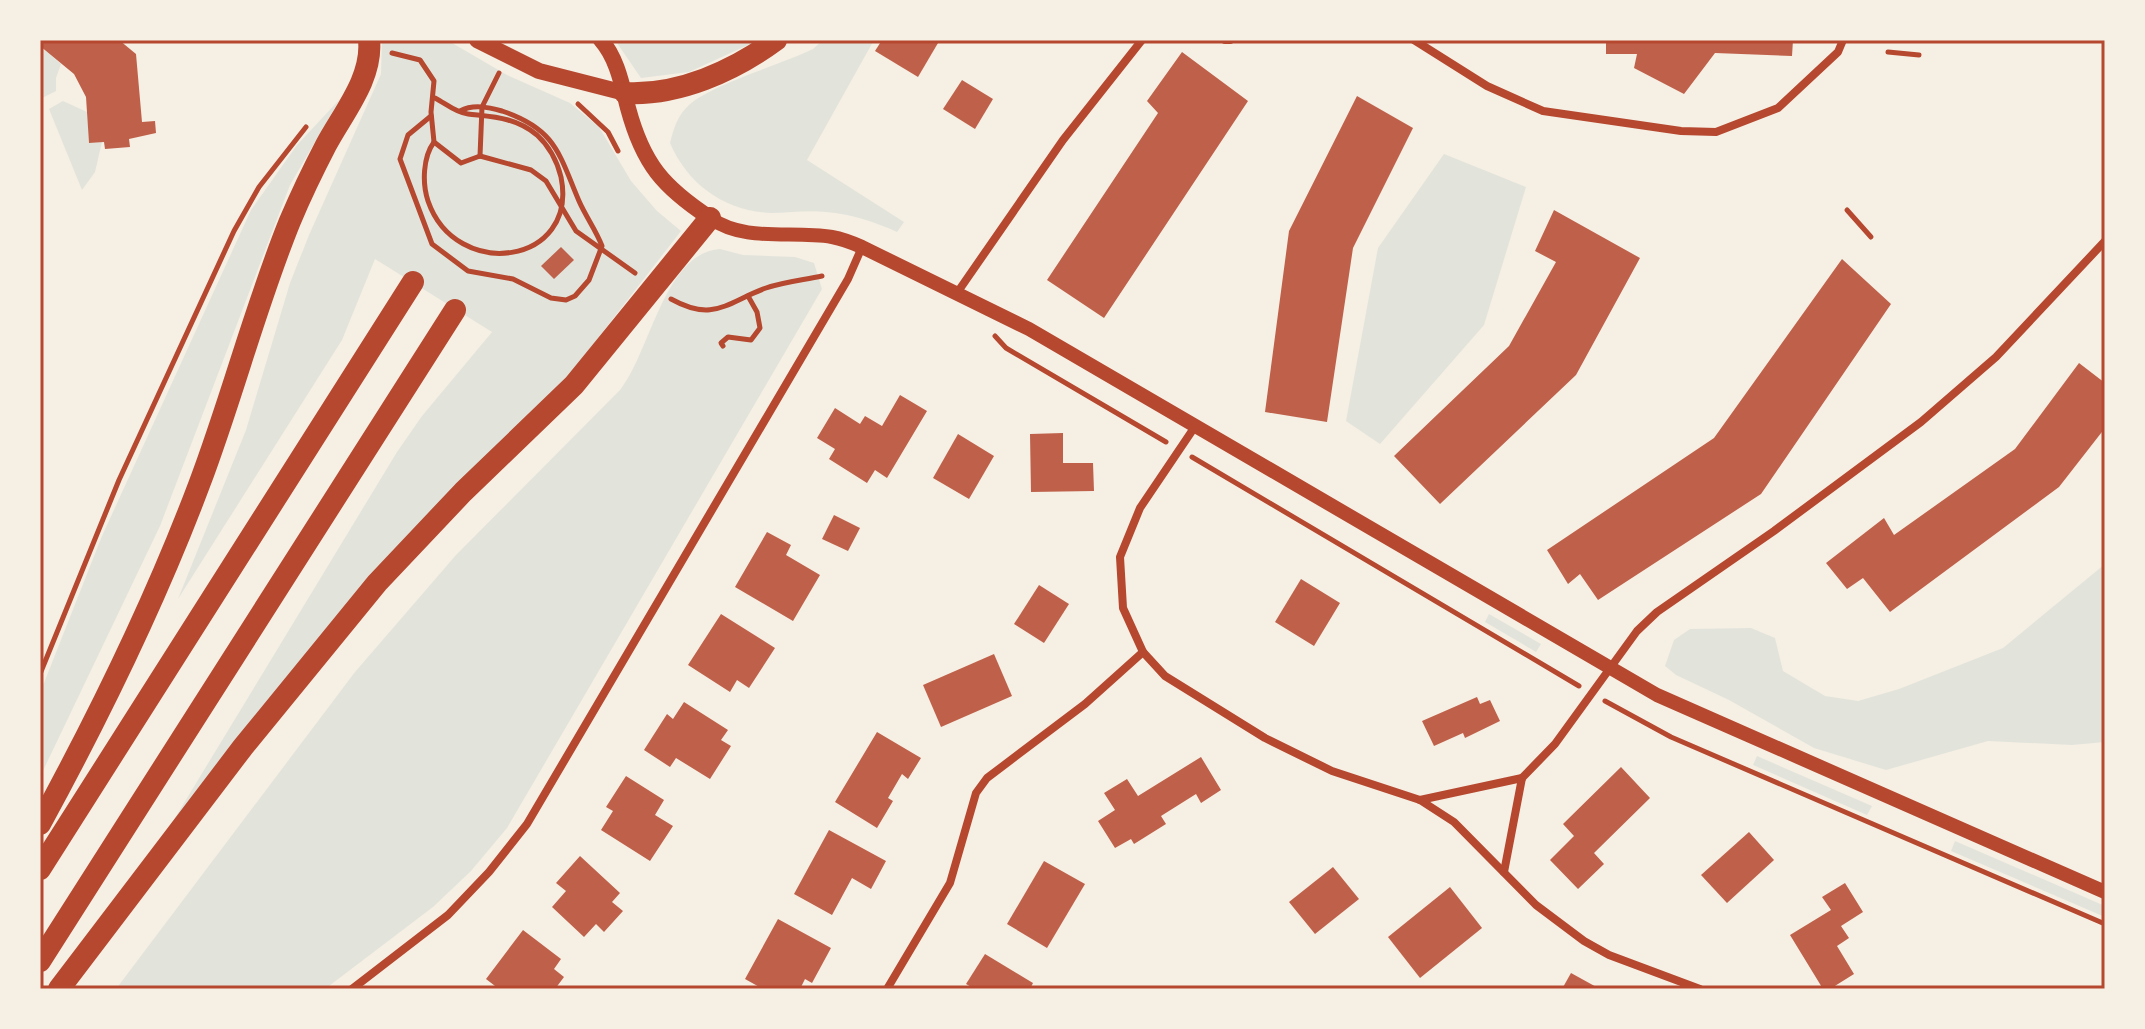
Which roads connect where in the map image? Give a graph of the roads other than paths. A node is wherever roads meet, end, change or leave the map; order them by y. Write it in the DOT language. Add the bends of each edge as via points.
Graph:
graph roads {
  1 [pos="477,40"];
  2 [pos="601,40"];
  3 [pos="776,40"];
  4 [pos="1142,40"];
  5 [pos="1414,40"];
  6 [pos="1843,40"];
  7 [pos="376,46"];
  8 [pos="625,93"];
  9 [pos="710,218"];
  10 [pos="2105,241"];
  11 [pos="862,247"];
  12 [pos="413,282"];
  13 [pos="957,293"];
  14 [pos="455,310"];
  15 [pos="1196,425"];
  16 [pos="1143,652"];
  17 [pos="1608,668"];
  18 [pos="1522,778"];
  19 [pos="1420,800"];
  20 [pos="40,824"];
  21 [pos="40,869"];
  22 [pos="1504,872"];
  23 [pos="2105,892"];
  24 [pos="40,961"];
  25 [pos="59,989"];
  26 [pos="352,989"];
  27 [pos="887,989"];
  28 [pos="1700,989"];
  1 -- 8 [label="main road" via="553,75"];
  2 -- 8 [label="main road"];
  3 -- 8 [label="highway" via="699,81 660,92"];
  4 -- 13 [label="street" via="1063,140"];
  5 -- 6 [label="street" via="1487,86 1543,111 1716,132 1778,108 1838,52"];
  7 -- 20 [label="highway" via="288,226 171,555 111,689"];
  8 -- 9 [label="main road" via="634,129 654,171"];
  9 -- 11 [label="street" via="754,234 835,237"];
  9 -- 25 [label="highway" via="574,385 377,583 243,747"];
  10 -- 17 [label="street" via="1951,397 1826,494 1657,612"];
  11 -- 13 [label="street"];
  11 -- 26 [label="street" via="527,824 448,915"];
  12 -- 21 [label="highway"];
  13 -- 15 [label="street"];
  14 -- 24 [label="highway"];
  15 -- 16 [label="street" via="1140,508 1120,557 1123,608"];
  15 -- 17 [label="street"];
  16 -- 19 [label="street" via="1165,676 1265,738 1332,771"];
  16 -- 27 [label="street" via="981,785 950,883"];
  17 -- 18 [label="street" via="1555,744"];
  17 -- 23 [label="street" via="1657,695"];
  18 -- 19 [label="street"];
  18 -- 22 [label="street"];
  19 -- 22 [label="street" via="1454,822"];
  22 -- 28 [label="street" via="1536,905 1584,941"];
}
